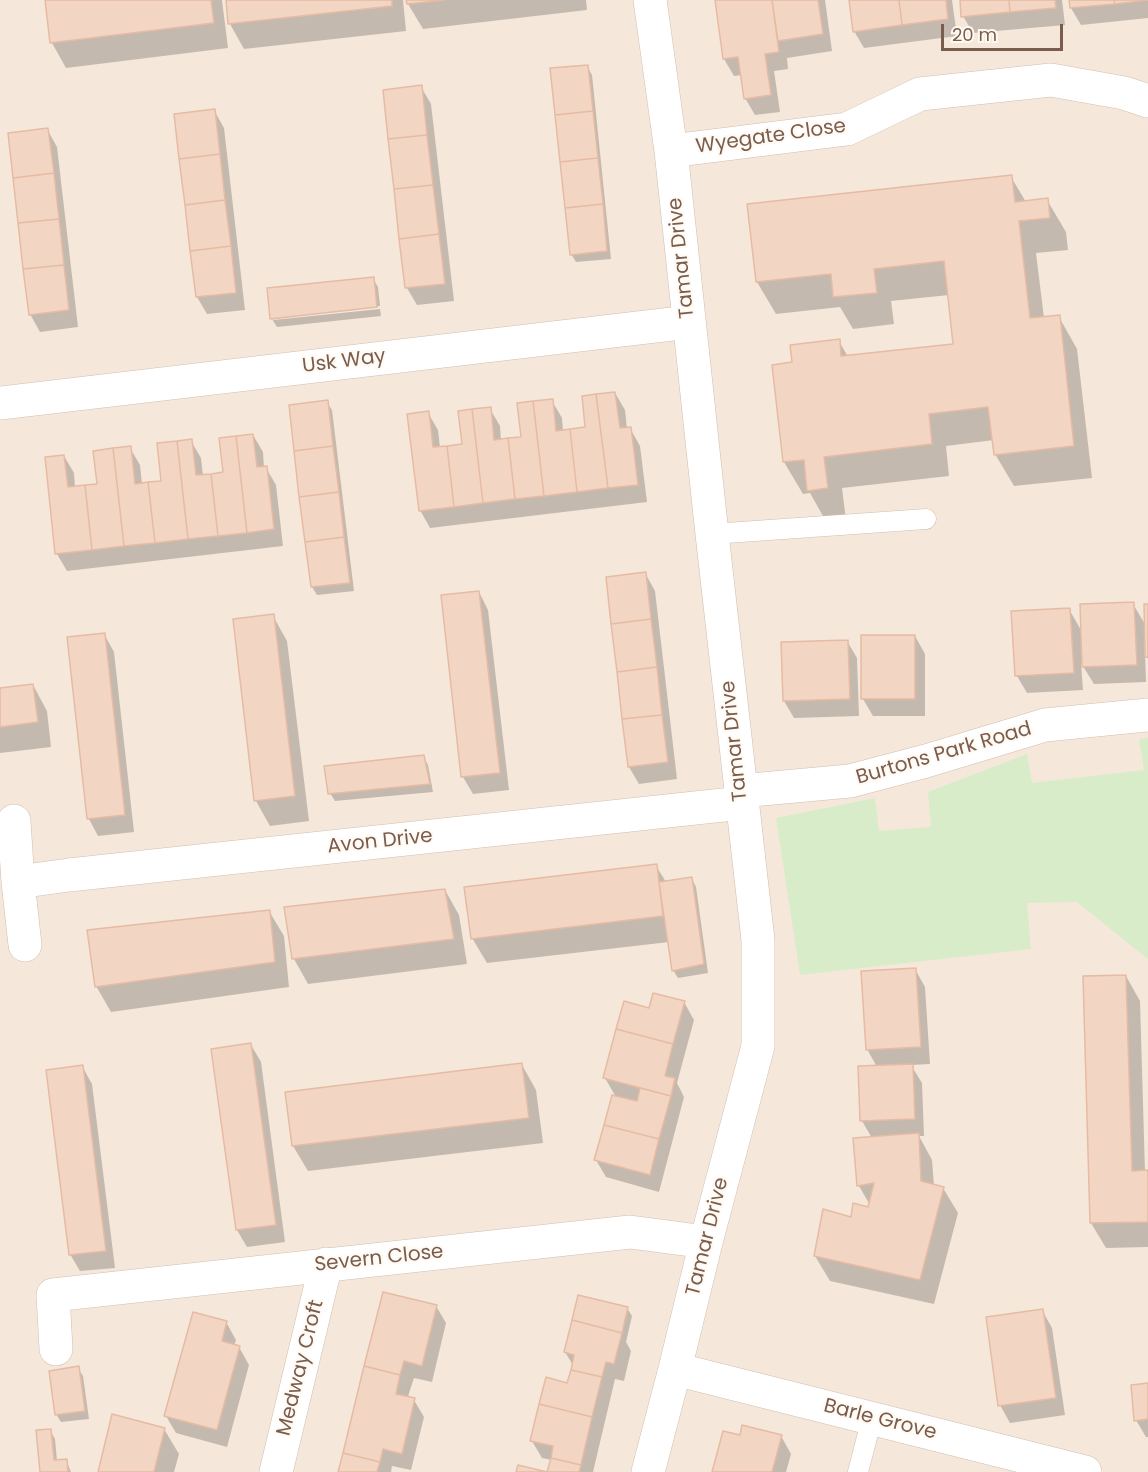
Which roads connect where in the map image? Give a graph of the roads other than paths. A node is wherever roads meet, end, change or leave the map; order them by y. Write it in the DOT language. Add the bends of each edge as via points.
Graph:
graph roads {
  1 [pos="650,0"];
  2 [pos="1148,101"];
  3 [pos="671,151"];
  4 [pos="689,322"];
  5 [pos="0,403"];
  6 [pos="926,519"];
  7 [pos="712,534"];
  8 [pos="1148,715"];
  9 [pos="741,797"];
  10 [pos="14,821"];
  11 [pos="18,882"];
  12 [pos="25,945"];
  13 [pos="706,1242"];
  14 [pos="326,1264"];
  15 [pos="57,1349"];
  16 [pos="675,1368"];
  17 [pos="872,1418"];
  18 [pos="276,1472"];
  19 [pos="648,1472"];
  20 [pos="858,1472"];
  21 [pos="1085,1472"];
  1 -- 3 [label="street, Tamar Drive"];
  2 -- 3 [label="street, Wyegate Close" via="1051,80 920,94 847,129"];
  3 -- 4 [label="street, Tamar Drive"];
  4 -- 5 [label="street, Usk Way"];
  4 -- 7 [label="street, Tamar Drive"];
  6 -- 7 [label="lane"];
  7 -- 9 [label="street, Tamar Drive"];
  8 -- 9 [label="street, Burtons Park Road" via="1044,725 850,781"];
  9 -- 11 [label="street, Avon Drive"];
  9 -- 13 [label="street, Tamar Drive" via="758,940 758,1046"];
  10 -- 11 [label="street"];
  11 -- 12 [label="street"];
  13 -- 14 [label="street, Severn Close" via="630,1232"];
  13 -- 16 [label="street, Tamar Drive"];
  14 -- 15 [label="street, Severn Close" via="53,1295"];
  14 -- 18 [label="street, Medway Croft"];
  16 -- 17 [label="street, Barle Grove"];
  16 -- 19 [label="street, Tamar Drive"];
  17 -- 20 [label="lane"];
  17 -- 21 [label="street, Barle Grove"];
}
